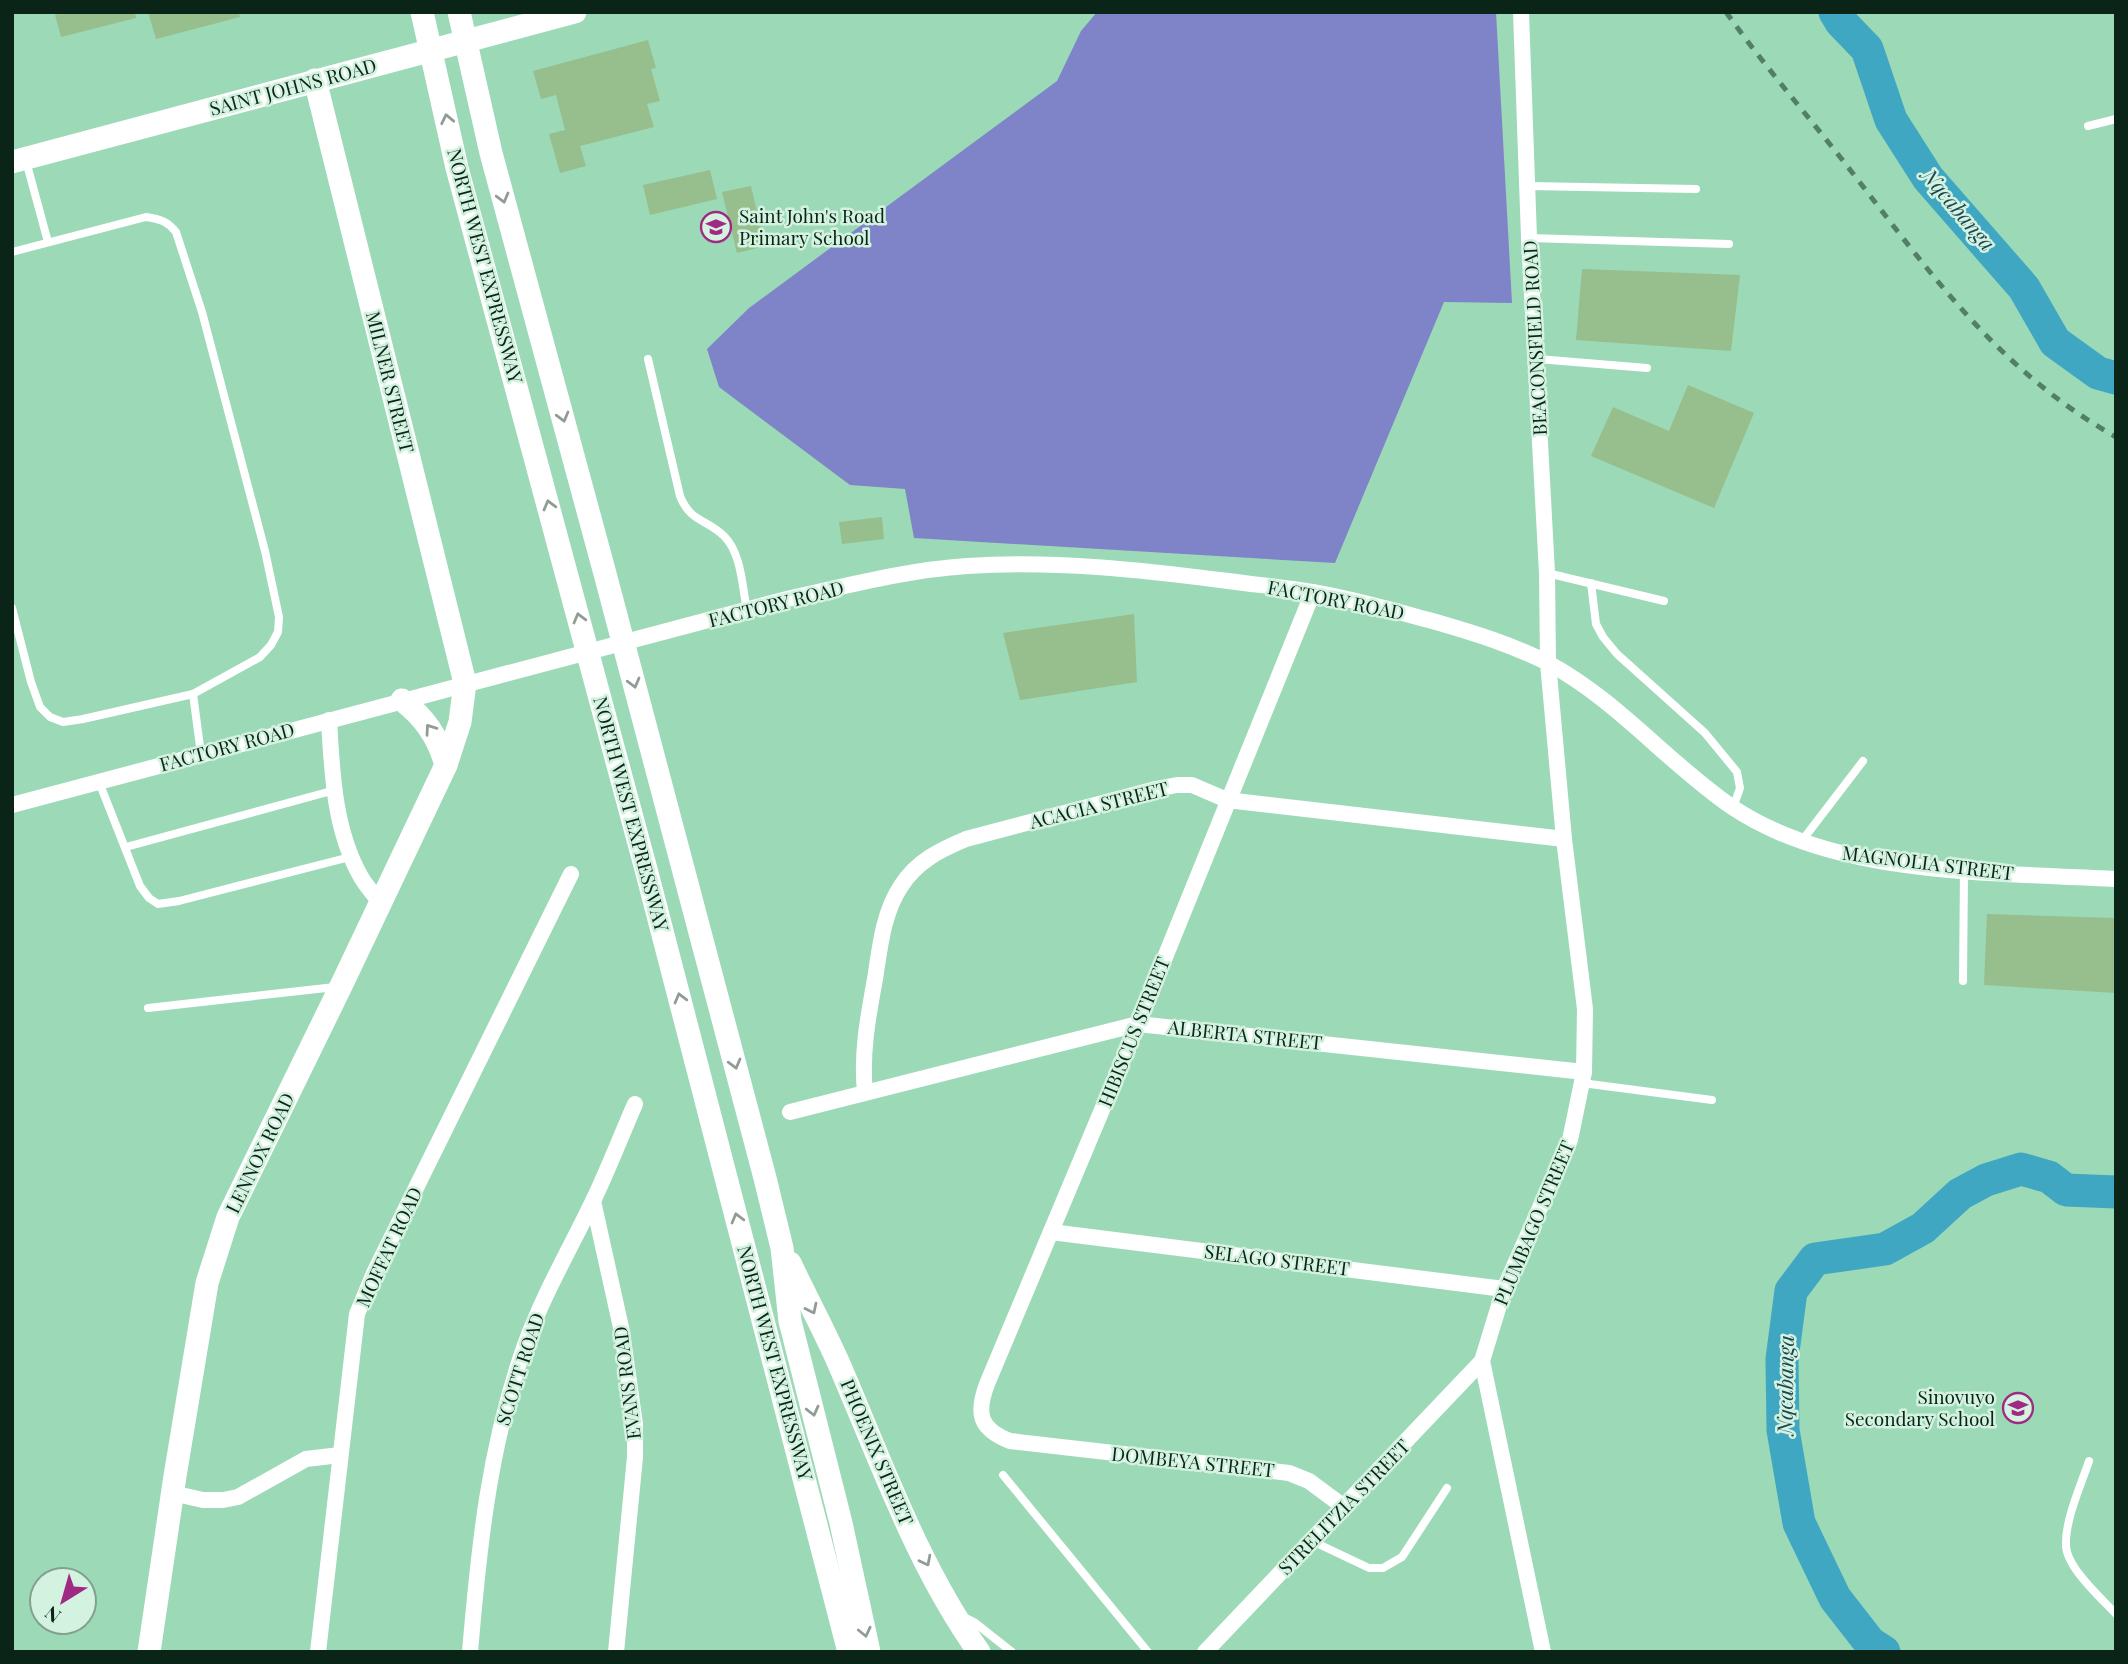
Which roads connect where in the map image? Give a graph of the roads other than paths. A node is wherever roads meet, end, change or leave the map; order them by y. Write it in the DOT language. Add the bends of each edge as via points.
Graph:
graph roads {
  1 [pos="422,12"];
  2 [pos="459,12"];
  3 [pos="575,12"];
  4 [pos="1521,12"];
  5 [pos="467,41"];
  6 [pos="432,50"];
  7 [pos="315,80"];
  8 [pos="2116,119"];
  9 [pos="2088,126"];
  10 [pos="19,160"];
  11 [pos="1528,186"];
  12 [pos="1696,189"];
  13 [pos="1530,238"];
  14 [pos="48,242"];
  15 [pos="1729,244"];
  16 [pos="12,252"];
  17 [pos="648,359"];
  18 [pos="1538,359"];
  19 [pos="1647,368"];
  20 [pos="1548,573"];
  21 [pos="1591,583"];
  22 [pos="1313,592"];
  23 [pos="1664,601"];
  24 [pos="12,608"];
  25 [pos="747,610"];
  26 [pos="1548,663"];
  27 [pos="465,683"];
  28 [pos="192,694"];
  29 [pos="402,700"];
  30 [pos="329,720"];
  31 [pos="201,754"];
  32 [pos="1863,761"];
  33 [pos="446,765"];
  34 [pos="99,782"];
  35 [pos="335,790"];
  36 [pos="1227,800"];
  37 [pos="12,805"];
  38 [pos="1734,808"];
  39 [pos="1564,838"];
  40 [pos="1801,842"];
  41 [pos="126,847"];
  42 [pos="350,857"];
  43 [pos="1964,871"];
  44 [pos="570,874"];
  45 [pos="2116,879"];
  46 [pos="380,903"];
  47 [pos="1963,981"];
  48 [pos="341,986"];
  49 [pos="148,1008"];
  50 [pos="1138,1024"];
  51 [pos="1583,1077"];
  52 [pos="865,1092"];
  53 [pos="1712,1100"];
  54 [pos="635,1104"];
  55 [pos="790,1112"];
  56 [pos="593,1200"];
  57 [pos="1051,1232"];
  58 [pos="782,1248"];
  59 [pos="1504,1289"];
  60 [pos="1482,1362"];
  61 [pos="1031,1445"];
  62 [pos="340,1455"];
  63 [pos="2089,1461"];
  64 [pos="804,1475"];
  65 [pos="1003,1475"];
  66 [pos="1447,1488"];
  67 [pos="172,1493"];
  68 [pos="1345,1507"];
  69 [pos="1312,1541"];
  70 [pos="952,1611"];
  71 [pos="2116,1614"];
  72 [pos="149,1652"];
  73 [pos="318,1652"];
  74 [pos="470,1652"];
  75 [pos="617,1652"];
  76 [pos="836,1652"];
  77 [pos="849,1652"];
  78 [pos="869,1652"];
  79 [pos="979,1652"];
  80 [pos="1012,1652"];
  81 [pos="1147,1652"];
  82 [pos="1205,1652"];
  83 [pos="1543,1652"];
  1 -- 6 [label="main road, NORTH WEST EXPRESSWAY"];
  2 -- 5 [label="main road, NORTH WEST EXPRESSWAY"];
  3 -- 5 [label="main road, SAINT JOHNS ROAD"];
  4 -- 11 [label="street, BEACONSFIELD ROAD"];
  5 -- 6 [label="main road, SAINT JOHNS ROAD"];
  5 -- 58 [label="main road, NORTH WEST EXPRESSWAY, one-way" via="491,153"];
  6 -- 7 [label="main road, SAINT JOHNS ROAD"];
  64 -- 6 [label="main road, NORTH WEST EXPRESSWAY, one-way" via="457,167"];
  7 -- 10 [label="main road, SAINT JOHNS ROAD"];
  7 -- 27 [label="main road, MILNER STREET"];
  8 -- 9 [label="lane"];
  10 -- 14 [label="lane"];
  11 -- 12 [label="lane"];
  11 -- 13 [label="street, BEACONSFIELD ROAD"];
  13 -- 15 [label="lane"];
  13 -- 18 [label="street, BEACONSFIELD ROAD"];
  14 -- 16 [label="lane"];
  14 -- 28 [label="lane" via="146,217 169,223 181,244 279,617 278,632 260,657"];
  17 -- 25 [label="lane" via="685,510 734,549"];
  18 -- 19 [label="lane"];
  18 -- 20 [label="street, BEACONSFIELD ROAD"];
  20 -- 21 [label="lane"];
  20 -- 26 [label="street, BEACONSFIELD ROAD"];
  21 -- 23 [label="lane"];
  21 -- 38 [label="lane" via="1602,637 1705,733 1737,772 1740,788"];
  22 -- 25 [label="street, FACTORY ROAD" via="1119,569 993,565 915,572"];
  22 -- 26 [label="street, FACTORY ROAD" via="1461,629"];
  22 -- 36 [label="street, HIBISCUS STREET"];
  24 -- 28 [label="lane" via="31,682 40,707 50,717 63,722 83,719"];
  25 -- 27 [label="street, FACTORY ROAD"];
  26 -- 38 [label="street, MAGNOLIA STREET" via="1594,693"];
  26 -- 39 [label="street, PLUMBAGO STREET"];
  27 -- 29 [label="street, FACTORY ROAD"];
  27 -- 33 [label="main road, LENNOX ROAD" via="460,722"];
  28 -- 31 [label="lane"];
  29 -- 30 [label="street, FACTORY ROAD"];
  33 -- 29 [label="main road, one-way" via="429,726"];
  30 -- 31 [label="street, FACTORY ROAD"];
  30 -- 35 [label="street"];
  31 -- 34 [label="street, FACTORY ROAD"];
  32 -- 40 [label="lane"];
  33 -- 46 [label="main road, LENNOX ROAD"];
  34 -- 37 [label="street, FACTORY ROAD"];
  34 -- 41 [label="lane"];
  35 -- 41 [label="lane"];
  35 -- 42 [label="street"];
  36 -- 39 [label="street, ACACIA STREET"];
  36 -- 50 [label="street, HIBISCUS STREET"];
  36 -- 52 [label="street, ACACIA STREET" via="1192,785 1156,789 966,839 922,862 902,883 885,922 864,1049"];
  38 -- 40 [label="street, MAGNOLIA STREET"];
  39 -- 51 [label="street, PLUMBAGO STREET" via="1585,1009"];
  40 -- 43 [label="street, MAGNOLIA STREET" via="1858,858"];
  41 -- 42 [label="lane" via="140,886 158,904"];
  42 -- 46 [label="street"];
  43 -- 45 [label="street, MAGNOLIA STREET"];
  43 -- 47 [label="lane"];
  44 -- 62 [label="street, MOFFAT ROAD" via="363,1298"];
  46 -- 48 [label="main road, LENNOX ROAD"];
  48 -- 49 [label="lane"];
  48 -- 67 [label="main road, LENNOX ROAD" via="217,1248 207,1283"];
  50 -- 51 [label="street, ALBERTA STREET"];
  50 -- 52 [label="street, ALBERTA STREET"];
  50 -- 57 [label="street, HIBISCUS STREET"];
  51 -- 53 [label="lane"];
  51 -- 59 [label="street, PLUMBAGO STREET" via="1566,1150"];
  52 -- 55 [label="street, ALBERTA STREET"];
  54 -- 56 [label="street, SCOTT ROAD"];
  56 -- 74 [label="street, SCOTT ROAD" via="535,1317 505,1411 484,1509"];
  56 -- 75 [label="street, EVANS ROAD" via="622,1332 635,1424"];
  57 -- 59 [label="street, SELAGO STREET"];
  57 -- 61 [label="street, HIBISCUS STREET" via="981,1402 981,1415 997,1436"];
  58 -- 70 [label="main road, PHOENIX STREET, one-way"];
  58 -- 78 [label="main road, one-way" via="790,1321"];
  59 -- 60 [label="street, PLUMBAGO STREET"];
  60 -- 68 [label="street, STRELITZIA STREET"];
  60 -- 83 [label="street, PLUMBAGO STREET"];
  61 -- 68 [label="street, DOMBEYA STREET" via="1289,1473 1309,1481"];
  62 -- 67 [label="street" via="306,1459 238,1497 203,1500"];
  62 -- 73 [label="street, MOFFAT ROAD"];
  63 -- 71 [label="lane" via="2066,1545 2078,1572"];
  64 -- 76 [label="main road"];
  64 -- 77 [label="main road, NORTH WEST EXPRESSWAY"];
  65 -- 81 [label="lane"];
  66 -- 69 [label="lane" via="1402,1557 1383,1568 1369,1568"];
  67 -- 72 [label="main road, LENNOX ROAD"];
  68 -- 69 [label="street, STRELITZIA STREET"];
  69 -- 82 [label="street, STRELITZIA STREET"];
  70 -- 79 [label="main road, PHOENIX STREET"];
  70 -- 80 [label="lane"];
}
